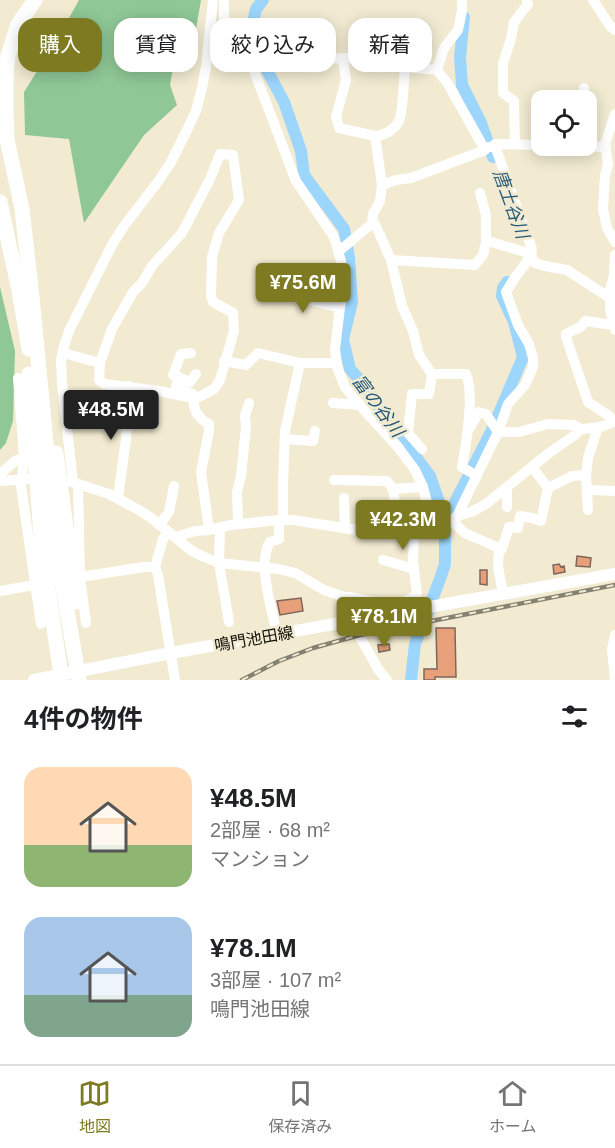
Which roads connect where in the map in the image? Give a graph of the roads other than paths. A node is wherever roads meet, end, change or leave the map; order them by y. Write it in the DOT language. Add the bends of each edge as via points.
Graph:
graph roads {
  1 [pos="34,0"];
  2 [pos="213,0"];
  3 [pos="224,0"];
  4 [pos="462,0"];
  5 [pos="527,0"];
  6 [pos="593,0"];
  7 [pos="224,18"];
  8 [pos="614,28"];
  9 [pos="336,59"];
  10 [pos="343,59"];
  11 [pos="348,59"];
  12 [pos="432,70"];
  13 [pos="437,70"];
  14 [pos="255,72"];
  15 [pos="405,72"];
  16 [pos="615,114"];
  17 [pos="0,116"];
  18 [pos="375,136"];
  19 [pos="8,139"];
  20 [pos="515,144"];
  21 [pos="531,145"];
  22 [pos="489,147"];
  23 [pos="597,147"];
  24 [pos="606,147"];
  25 [pos="611,164"];
  26 [pos="382,185"];
  27 [pos="480,193"];
  28 [pos="0,202"];
  29 [pos="372,225"];
  30 [pos="486,242"];
  31 [pos="615,242"];
  32 [pos="339,252"];
  33 [pos="527,253"];
  34 [pos="615,257"];
  35 [pos="391,260"];
  36 [pos="274,293"];
  37 [pos="610,298"];
  38 [pos="339,307"];
  39 [pos="614,328"];
  40 [pos="31,336"];
  41 [pos="63,353"];
  42 [pos="190,353"];
  43 [pos="224,361"];
  44 [pos="100,363"];
  45 [pos="300,363"];
  46 [pos="336,363"];
  47 [pos="196,374"];
  48 [pos="432,374"];
  49 [pos="179,377"];
  50 [pos="18,378"];
  51 [pos="129,387"];
  52 [pos="193,398"];
  53 [pos="249,403"];
  54 [pos="333,403"];
  55 [pos="360,405"];
  56 [pos="613,423"];
  57 [pos="598,427"];
  58 [pos="495,428"];
  59 [pos="580,429"];
  60 [pos="315,431"];
  61 [pos="467,432"];
  62 [pos="285,439"];
  63 [pos="422,449"];
  64 [pos="24,457"];
  65 [pos="532,467"];
  66 [pos="0,474"];
  67 [pos="474,474"];
  68 [pos="585,475"];
  69 [pos="26,479"];
  70 [pos="334,480"];
  71 [pos="0,481"];
  72 [pos="72,482"];
  73 [pos="174,486"];
  74 [pos="423,487"];
  75 [pos="507,487"];
  76 [pos="548,488"];
  77 [pos="393,489"];
  78 [pos="587,490"];
  79 [pos="615,490"];
  80 [pos="118,498"];
  81 [pos="344,498"];
  82 [pos="507,507"];
  83 [pos="588,510"];
  84 [pos="454,518"];
  85 [pos="281,520"];
  86 [pos="238,524"];
  87 [pos="430,525"];
  88 [pos="345,528"];
  89 [pos="215,529"];
  90 [pos="399,530"];
  91 [pos="414,530"];
  92 [pos="168,531"];
  93 [pos="53,546"];
  94 [pos="499,548"];
  95 [pos="383,560"];
  96 [pos="219,562"];
  97 [pos="155,567"];
  98 [pos="264,567"];
  99 [pos="414,569"];
  100 [pos="615,574"];
  101 [pos="80,578"];
  102 [pos="34,585"];
  103 [pos="0,591"];
  104 [pos="503,593"];
  105 [pos="344,597"];
  106 [pos="351,621"];
  107 [pos="229,622"];
  108 [pos="86,623"];
  109 [pos="41,624"];
  110 [pos="277,634"];
  111 [pos="615,635"];
  112 [pos="171,653"];
  113 [pos="614,673"];
  114 [pos="83,675"];
  115 [pos="65,678"];
  116 [pos="34,680"];
  117 [pos="175,680"];
  118 [pos="387,680"];
  1 -- 19 [label="highway" via="18,24 8,56"];
  2 -- 41 [label="street" via="206,67 189,128 170,164 113,243 69,331"];
  3 -- 7 [label="street"];
  4 -- 13 [label="street" via="458,30 444,48"];
  5 -- 20 [label="street" via="514,22 503,63 503,93 514,101"];
  6 -- 8 [label="street"];
  9 -- 10 [label="street"];
  10 -- 11 [label="street"];
  10 -- 18 [label="street" via="346,80 336,117 339,128"];
  12 -- 13 [label="street"];
  13 -- 22 [label="street"];
  14 -- 32 [label="street" via="296,181 334,237"];
  15 -- 18 [label="street" via="400,120 393,129"];
  16 -- 24 [label="street"];
  17 -- 19 [label="highway"];
  18 -- 26 [label="street"];
  19 -- 40 [label="highway" via="22,209"];
  20 -- 21 [label="street"];
  20 -- 22 [label="street"];
  22 -- 26 [label="street" via="411,178"];
  22 -- 33 [label="street" via="530,243 532,249"];
  23 -- 24 [label="street"];
  24 -- 25 [label="street"];
  25 -- 31 [label="street" via="605,175 603,209"];
  26 -- 29 [label="street"];
  27 -- 30 [label="street" via="486,214"];
  28 -- 40 [label="highway"];
  29 -- 32 [label="street"];
  29 -- 35 [label="street" via="375,224"];
  30 -- 33 [label="street"];
  30 -- 35 [label="street" via="475,265"];
  32 -- 38 [label="street" via="343,283"];
  33 -- 37 [label="street" via="535,263 567,270"];
  33 -- 58 [label="street" via="506,292 529,344 533,367 525,386 508,404"];
  34 -- 37 [label="street"];
  35 -- 48 [label="street" via="419,355"];
  36 -- 38 [label="street"];
  37 -- 39 [label="street"];
  38 -- 46 [label="street"];
  39 -- 56 [label="street" via="585,321 566,334 588,402"];
  40 -- 93 [label="highway"];
  40 -- 114 [label="highway" via="54,433"];
  40 -- 115 [label="highway" via="42,549"];
  41 -- 44 [label="street"];
  41 -- 72 [label="street" via="62,384"];
  42 -- 49 [label="street" via="181,354 173,375"];
  43 -- 44 [label="street" via="234,331 233,313 213,302 212,257 219,233 239,200 233,155 220,154 182,233 133,292 112,329"];
  43 -- 45 [label="street" via="246,365 258,353"];
  43 -- 52 [label="street" via="214,389"];
  44 -- 51 [label="street" via="99,380"];
  45 -- 46 [label="street"];
  45 -- 62 [label="street"];
  46 -- 55 [label="street" via="345,387"];
  47 -- 49 [label="street" via="190,382"];
  48 -- 61 [label="street" via="466,374"];
  48 -- 63 [label="street" via="429,394 412,394 408,434"];
  49 -- 52 [label="street" via="176,387 194,395"];
  50 -- 64 [label="street"];
  51 -- 52 [label="street"];
  51 -- 80 [label="street"];
  52 -- 89 [label="street" via="195,412 209,424 201,472"];
  53 -- 86 [label="street" via="237,492"];
  54 -- 55 [label="street"];
  55 -- 74 [label="street" via="410,462"];
  56 -- 57 [label="street"];
  57 -- 59 [label="street"];
  57 -- 68 [label="street"];
  58 -- 59 [label="street" via="519,432 548,424 574,425"];
  58 -- 61 [label="street" via="486,414 479,412"];
  58 -- 67 [label="street"];
  59 -- 65 [label="street"];
  60 -- 62 [label="street" via="313,441"];
  61 -- 67 [label="street" via="462,467"];
  62 -- 85 [label="street"];
  64 -- 66 [label="street"];
  64 -- 69 [label="street"];
  65 -- 75 [label="street"];
  65 -- 76 [label="street"];
  67 -- 84 [label="street"];
  68 -- 76 [label="street"];
  68 -- 78 [label="street"];
  69 -- 71 [label="street"];
  69 -- 102 [label="street" via="21,486"];
  70 -- 77 [label="street" via="387,481"];
  72 -- 80 [label="street"];
  72 -- 101 [label="street"];
  73 -- 92 [label="street"];
  74 -- 77 [label="street"];
  74 -- 87 [label="street"];
  75 -- 82 [label="street"];
  75 -- 84 [label="street" via="486,504"];
  76 -- 94 [label="street" via="541,521 519,516 519,528 509,527 502,549"];
  77 -- 90 [label="street"];
  78 -- 79 [label="street"];
  78 -- 83 [label="street"];
  80 -- 92 [label="street"];
  81 -- 88 [label="street"];
  84 -- 87 [label="street"];
  84 -- 94 [label="street" via="465,533"];
  85 -- 86 [label="street"];
  85 -- 88 [label="street"];
  85 -- 98 [label="street" via="279,539 267,546"];
  86 -- 89 [label="street"];
  87 -- 91 [label="street"];
  88 -- 90 [label="street"];
  89 -- 92 [label="street"];
  89 -- 96 [label="street"];
  90 -- 91 [label="street"];
  91 -- 99 [label="street"];
  92 -- 96 [label="street" via="192,551"];
  92 -- 97 [label="street"];
  93 -- 114 [label="highway"];
  93 -- 115 [label="highway"];
  94 -- 104 [label="street"];
  95 -- 99 [label="street"];
  96 -- 98 [label="street"];
  96 -- 107 [label="street"];
  97 -- 101 [label="street"];
  97 -- 112 [label="street"];
  98 -- 105 [label="street" via="295,573"];
  98 -- 110 [label="street"];
  99 -- 105 [label="street" via="417,594 411,600 387,604"];
  100 -- 104 [label="main road, 鳴門池田線"];
  101 -- 108 [label="street"];
  102 -- 103 [label="street"];
  102 -- 109 [label="street"];
  104 -- 106 [label="main road, 鳴門池田線"];
  105 -- 106 [label="street" via="344,608"];
  106 -- 110 [label="main road, 鳴門池田線"];
  106 -- 118 [label="street"];
  110 -- 112 [label="main road, 鳴門池田線"];
  111 -- 113 [label="street"];
  112 -- 114 [label="main road, 鳴門池田線"];
  112 -- 117 [label="street"];
  114 -- 115 [label="main road, 鳴門池田線"];
  115 -- 116 [label="main road, 鳴門池田線"];
}
